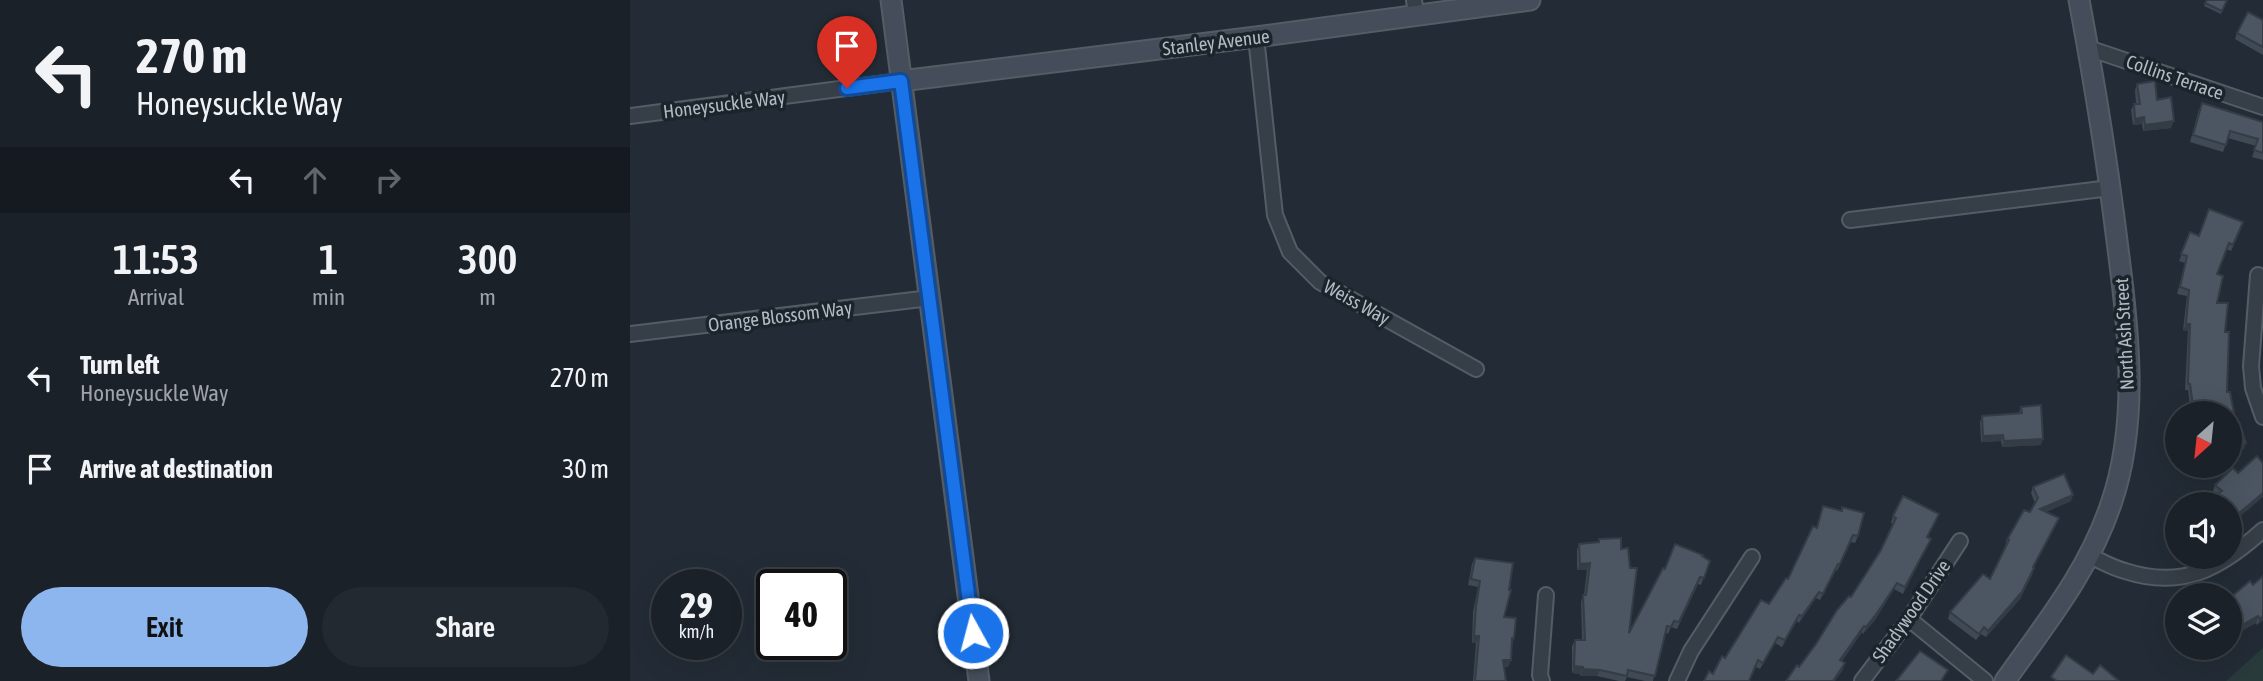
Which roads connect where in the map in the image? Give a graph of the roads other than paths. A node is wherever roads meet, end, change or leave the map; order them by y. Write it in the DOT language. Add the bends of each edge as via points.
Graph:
graph roads {
  1 [pos="891,0"];
  2 [pos="1530,0"];
  3 [pos="2079,0"];
  4 [pos="1415,8"];
  5 [pos="1256,37"];
  6 [pos="2088,48"];
  7 [pos="901,81"];
  8 [pos="2263,107"];
  9 [pos="630,116"];
  10 [pos="2110,188"];
  11 [pos="1850,220"];
  12 [pos="2258,275"];
  13 [pos="930,298"];
  14 [pos="630,334"];
  15 [pos="1476,369"];
  16 [pos="2263,417"];
  17 [pos="2263,530"];
  18 [pos="1960,541"];
  19 [pos="2090,556"];
  20 [pos="1752,557"];
  21 [pos="1546,595"];
  22 [pos="1909,619"];
  23 [pos="979,681"];
  24 [pos="1542,681"];
  25 [pos="1677,681"];
  26 [pos="1862,681"];
  27 [pos="1985,681"];
  28 [pos="2005,681"];
  1 -- 7 [label="street"];
  2 -- 4 [label="street, Stanley Avenue"];
  3 -- 6 [label="street, North Ash Street"];
  4 -- 5 [label="street, Stanley Avenue"];
  5 -- 7 [label="street, Stanley Avenue"];
  5 -- 15 [label="street, Weiss Way" via="1275,215 1290,252 1320,282"];
  6 -- 8 [label="street, Collins Terrace"];
  6 -- 10 [label="street, North Ash Street"];
  7 -- 9 [label="street, Honeysuckle Way"];
  7 -- 13 [label="street"];
  10 -- 11 [label="street"];
  10 -- 19 [label="street, North Ash Street" via="2129,344 2127,412 2122,464"];
  12 -- 16 [label="street" via="2251,366"];
  13 -- 14 [label="street, Orange Blossom Way"];
  13 -- 23 [label="street"];
  17 -- 19 [label="street" via="2237,554 2202,573 2161,579 2125,572"];
  18 -- 22 [label="street, Shadywood Drive"];
  19 -- 28 [label="street, North Ash Street"];
  20 -- 25 [label="street" via="1691,651"];
  21 -- 24 [label="street"];
  22 -- 26 [label="street, Shadywood Drive"];
  22 -- 27 [label="street"];
}
